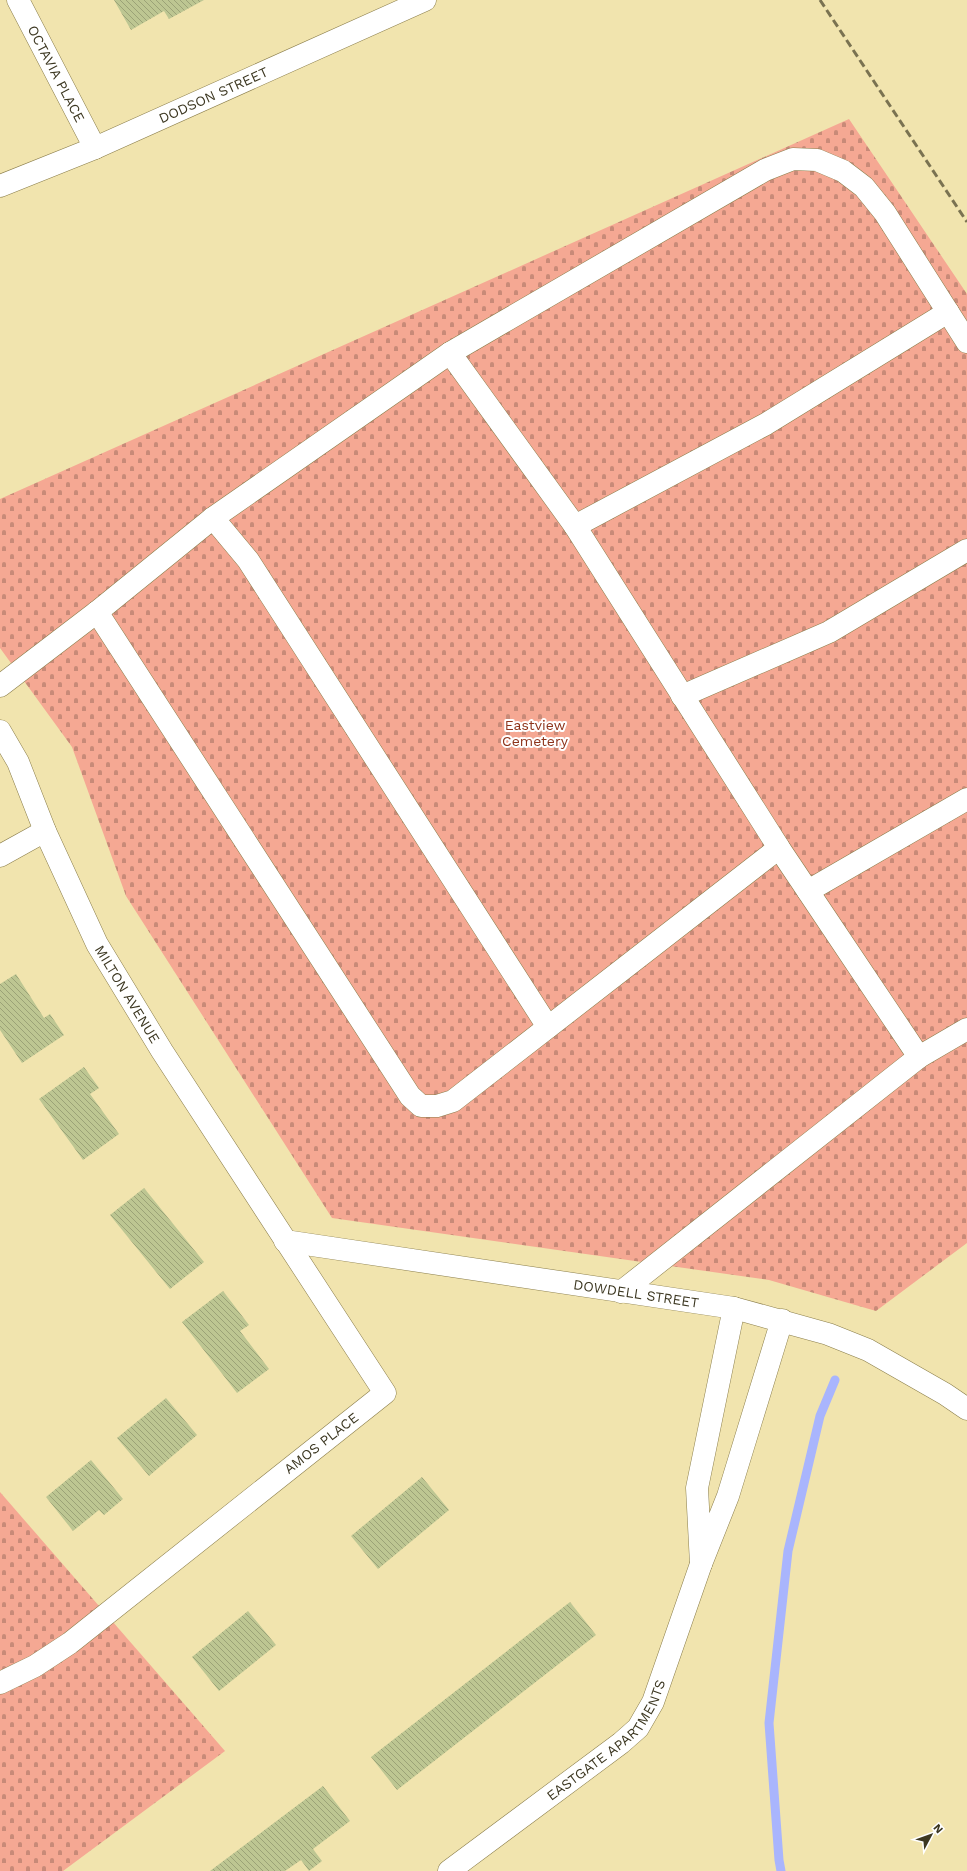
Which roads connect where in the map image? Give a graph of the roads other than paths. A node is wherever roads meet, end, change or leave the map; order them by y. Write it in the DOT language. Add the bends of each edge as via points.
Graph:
graph roads {
  1 [pos="18,0"];
  2 [pos="425,0"];
  3 [pos="95,148"];
  4 [pos="0,186"];
  5 [pos="948,312"];
  6 [pos="967,342"];
  7 [pos="450,353"];
  8 [pos="213,518"];
  9 [pos="575,526"];
  10 [pos="967,550"];
  11 [pos="97,612"];
  12 [pos="0,686"];
  13 [pos="682,696"];
  14 [pos="0,731"];
  15 [pos="967,799"];
  16 [pos="46,831"];
  17 [pos="779,848"];
  18 [pos="0,856"];
  19 [pos="808,891"];
  20 [pos="548,1027"];
  21 [pos="967,1029"];
  22 [pos="919,1057"];
  23 [pos="285,1241"];
  24 [pos="621,1292"];
  25 [pos="734,1308"];
  26 [pos="782,1320"];
  27 [pos="967,1409"];
  28 [pos="701,1564"];
  29 [pos="0,1683"];
  30 [pos="449,1871"];
  1 -- 3 [label="street, OCTAVIA PLACE"];
  2 -- 3 [label="street, DODSON STREET"];
  3 -- 4 [label="street, DODSON STREET"];
  5 -- 6 [label="street"];
  5 -- 7 [label="street" via="885,213 864,187 843,171 817,160 793,159 765,170"];
  5 -- 9 [label="street" via="766,424"];
  7 -- 8 [label="street"];
  7 -- 9 [label="street"];
  8 -- 11 [label="street"];
  8 -- 20 [label="street" via="248,560"];
  9 -- 13 [label="street"];
  10 -- 13 [label="street" via="829,632"];
  11 -- 12 [label="street"];
  11 -- 20 [label="street" via="410,1096 421,1106 437,1106 454,1100"];
  13 -- 17 [label="street"];
  14 -- 16 [label="street, MILTON AVENUE" via="18,762"];
  15 -- 19 [label="street"];
  16 -- 18 [label="street"];
  16 -- 23 [label="street, MILTON AVENUE" via="97,944 162,1051"];
  17 -- 19 [label="street"];
  17 -- 20 [label="street"];
  19 -- 22 [label="street"];
  21 -- 22 [label="street"];
  22 -- 24 [label="street"];
  23 -- 24 [label="street, DOWDELL STREET"];
  23 -- 29 [label="street, AMOS PLACE" via="385,1393 70,1643 35,1666"];
  24 -- 25 [label="street, DOWDELL STREET"];
  25 -- 26 [label="street, DOWDELL STREET"];
  25 -- 28 [label="street" via="696,1488"];
  26 -- 27 [label="street, DOWDELL STREET" via="868,1350"];
  26 -- 28 [label="street, EASTGATE APARTMENTS" via="728,1496"];
  28 -- 30 [label="street, EASTGATE APARTMENTS" via="653,1702 638,1728"];
}
